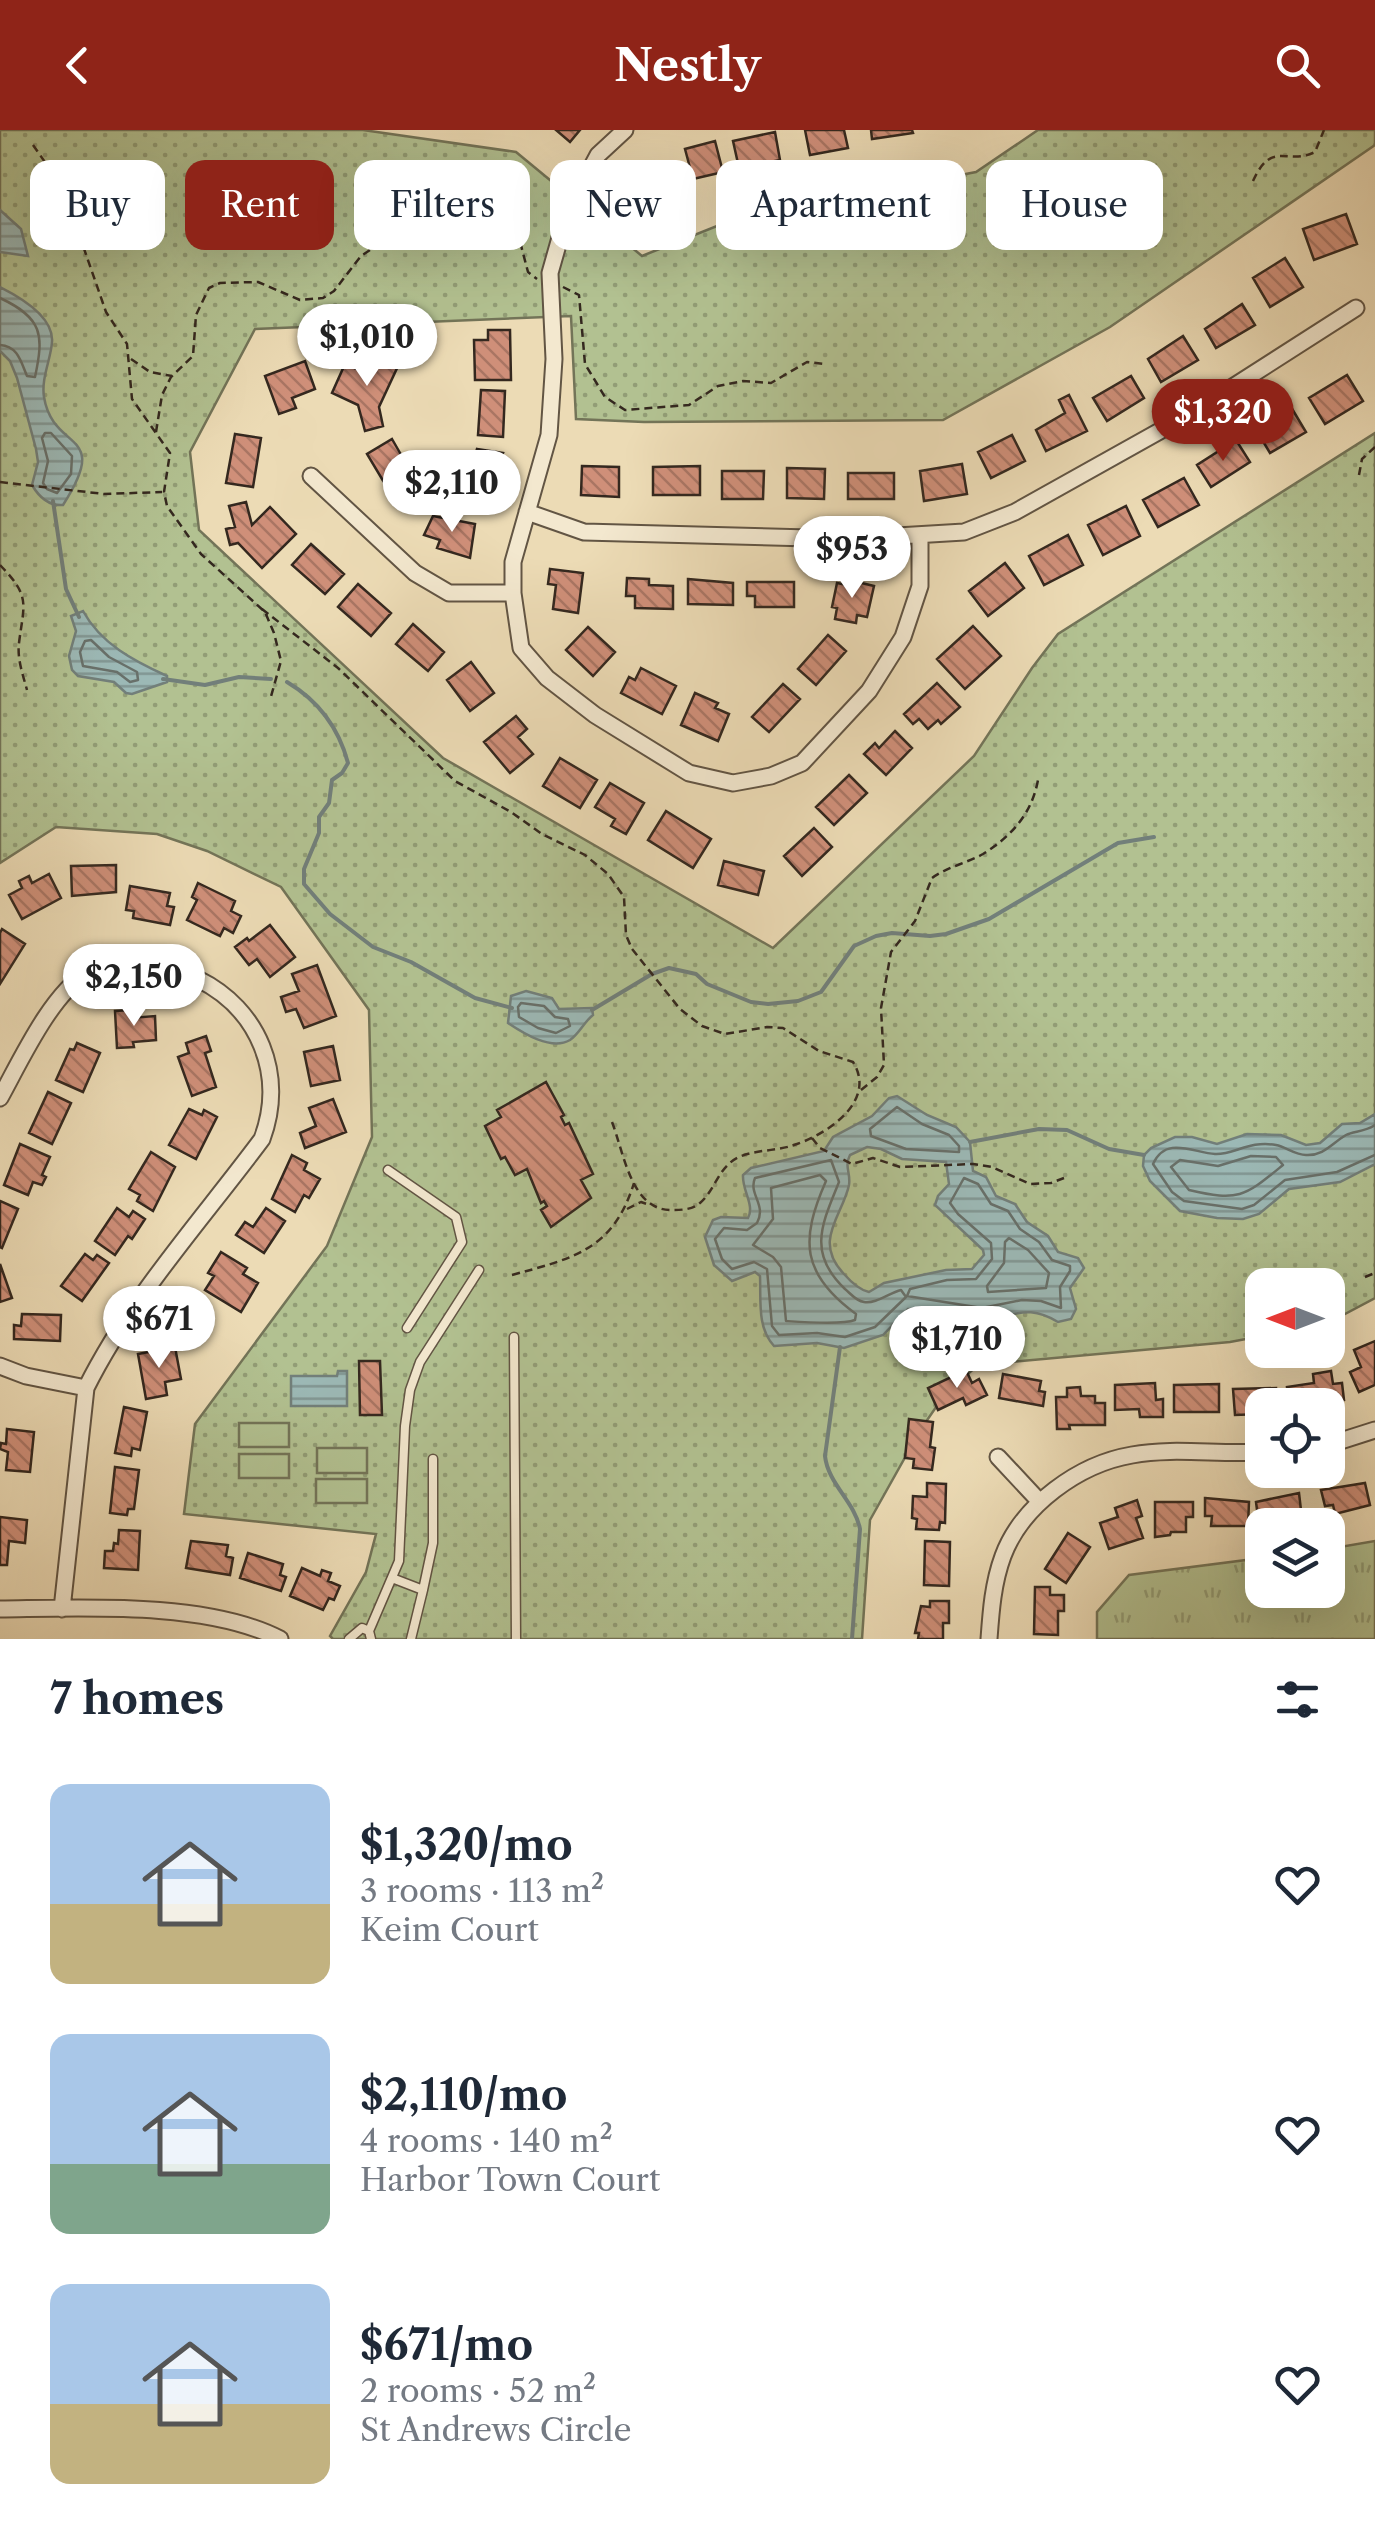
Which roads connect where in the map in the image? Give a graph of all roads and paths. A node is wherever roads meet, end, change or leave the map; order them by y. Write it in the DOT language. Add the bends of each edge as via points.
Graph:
graph roads {
  1 [pos="625,130"];
  2 [pos="1324,130"];
  3 [pos="33,145"];
  4 [pos="1253,180"];
  5 [pos="550,283"];
  6 [pos="1356,308"];
  7 [pos="131,359"];
  8 [pos="825,364"];
  9 [pos="171,377"];
  10 [pos="156,432"];
  11 [pos="1375,446"];
  12 [pos="1359,475"];
  13 [pos="312,476"];
  14 [pos="0,482"];
  15 [pos="164,492"];
  16 [pos="526,512"];
  17 [pos="920,535"];
  18 [pos="0,565"];
  19 [pos="513,593"];
  20 [pos="262,609"];
  21 [pos="27,690"];
  22 [pos="270,700"];
  23 [pos="1038,780"];
  24 [pos="861,1090"];
  25 [pos="0,1098"];
  26 [pos="612,1122"];
  27 [pos="812,1138"];
  28 [pos="388,1170"];
  29 [pos="1064,1178"];
  30 [pos="634,1181"];
  31 [pos="647,1204"];
  32 [pos="626,1210"];
  33 [pos="480,1270"];
  34 [pos="1375,1273"];
  35 [pos="512,1276"];
  36 [pos="1365,1277"];
  37 [pos="407,1328"];
  38 [pos="514,1337"];
  39 [pos="0,1366"];
  40 [pos="86,1388"];
  41 [pos="1375,1430"];
  42 [pos="1345,1440"];
  43 [pos="1245,1452"];
  44 [pos="998,1457"];
  45 [pos="433,1459"];
  46 [pos="1040,1502"];
  47 [pos="392,1578"];
  48 [pos="423,1590"];
  49 [pos="62,1608"];
  50 [pos="0,1609"];
  51 [pos="370,1635"];
  52 [pos="280,1639"];
  53 [pos="349,1639"];
  54 [pos="411,1639"];
  55 [pos="516,1639"];
  56 [pos="989,1639"];
  1 -- 5 [label="street" via="598,155 568,213"];
  2 -- 4 [label="path" via="1315,152 1269,158"];
  3 -- 7 [label="path" via="47,165 53,204 81,240"];
  5 -- 8 [label="path" via="579,295 585,364 605,397 625,410 689,405 718,386 770,383 807,362"];
  5 -- 9 [label="path" via="528,272 518,234 477,204 444,196 361,256 322,298 300,300 258,282 209,288 196,315 194,356"];
  5 -- 16 [label="street" via="549,436"];
  6 -- 17 [label="street" via="1192,413 1015,512 964,532"];
  7 -- 9 [label="path"];
  7 -- 10 [label="path" via="132,399"];
  9 -- 10 [label="path"];
  10 -- 15 [label="path" via="170,453"];
  11 -- 12 [label="path" via="1362,459"];
  13 -- 19 [label="street" via="415,572 449,593"];
  14 -- 15 [label="path" via="74,492"];
  15 -- 20 [label="path" via="200,554"];
  16 -- 17 [label="street" via="584,532"];
  16 -- 19 [label="street"];
  17 -- 19 [label="street" via="920,586 903,637 869,692 802,762 734,783 690,773 547,678 521,648"];
  18 -- 21 [label="path" via="24,596 19,653"];
  20 -- 22 [label="path" via="282,661"];
  20 -- 24 [label="path" via="361,688 455,781 608,874 624,896 626,935 680,1009 714,1032 784,1028 819,1051 846,1058 857,1068"];
  23 -- 24 [label="path" via="1026,816 983,854 935,875 891,952 881,1008 884,1065"];
  24 -- 27 [label="path" via="847,1112"];
  25 -- 40 [label="street" via="40,1025 88,972 138,962 179,970 240,1008 263,1043 271,1114 262,1139 142,1293"];
  26 -- 30 [label="path"];
  27 -- 29 [label="path" via="848,1164 872,1158 900,1167 973,1164 1030,1184"];
  27 -- 31 [label="path" via="735,1159 688,1210"];
  28 -- 37 [label="lane" via="456,1216 462,1242"];
  30 -- 31 [label="path"];
  30 -- 32 [label="path"];
  31 -- 32 [label="path"];
  32 -- 35 [label="path" via="607,1236 565,1260"];
  33 -- 47 [label="lane" via="420,1362 410,1390 400,1561"];
  34 -- 36 [label="path"];
  38 -- 55 [label="lane"];
  39 -- 40 [label="street"];
  40 -- 49 [label="street"];
  41 -- 42 [label="street"];
  43 -- 46 [label="street" via="1134,1454 1097,1464"];
  44 -- 46 [label="street"];
  45 -- 48 [label="lane" via="433,1543"];
  46 -- 56 [label="street" via="1003,1555"];
  47 -- 48 [label="lane"];
  47 -- 51 [label="lane"];
  48 -- 54 [label="lane"];
  49 -- 50 [label="street"];
  49 -- 52 [label="street" via="201,1616"];
  51 -- 53 [label="lane" via="356,1630"];
}
